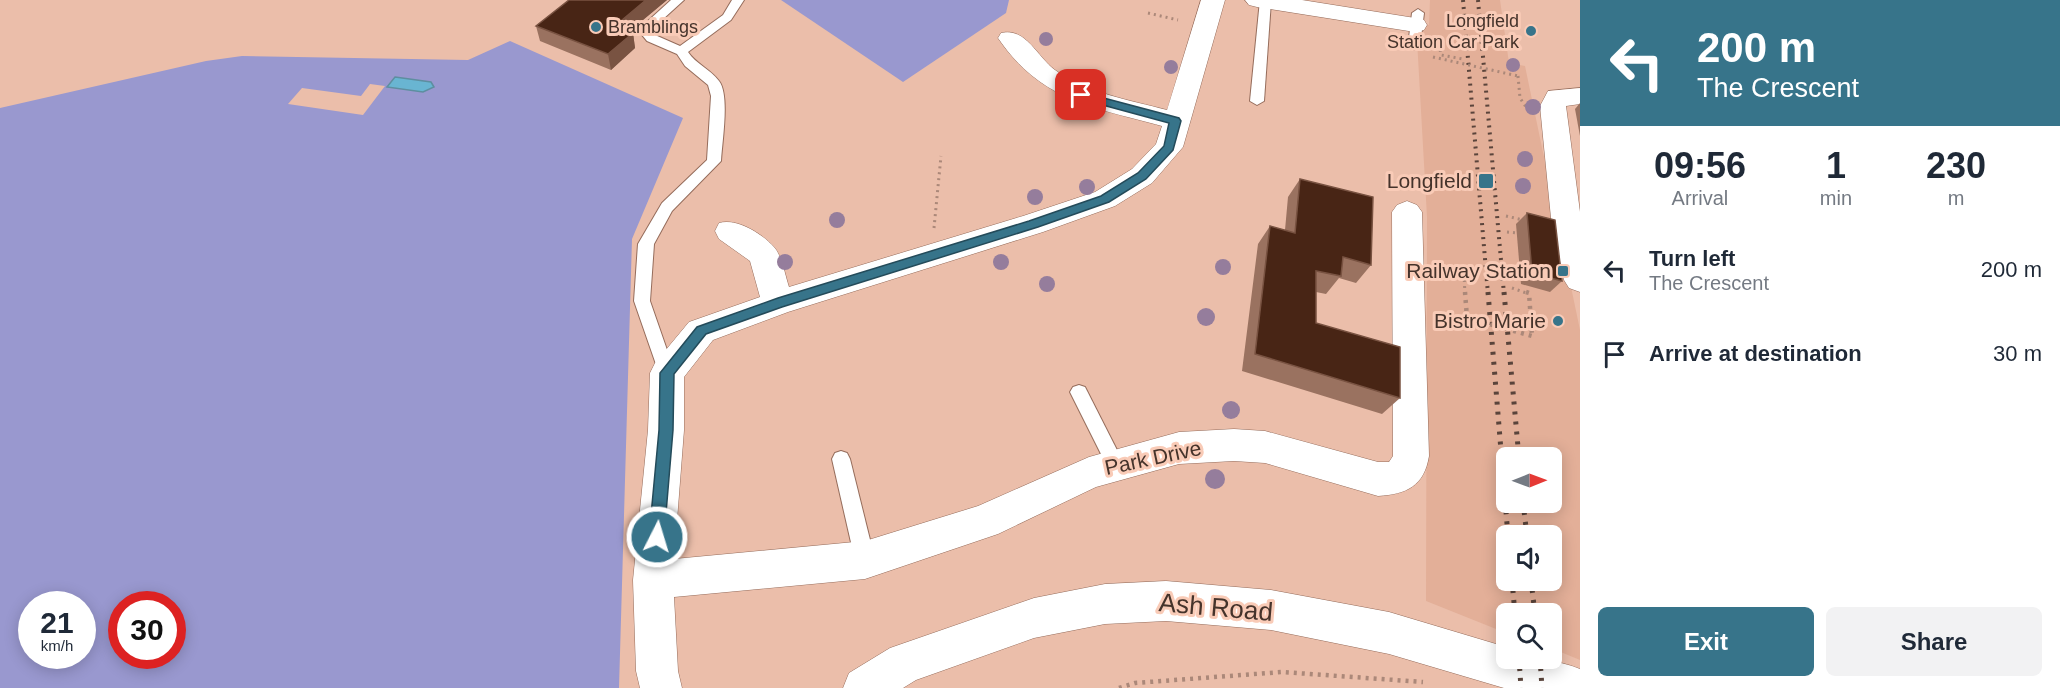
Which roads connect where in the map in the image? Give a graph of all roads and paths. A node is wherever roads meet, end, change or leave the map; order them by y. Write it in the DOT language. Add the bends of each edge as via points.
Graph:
graph roads {
  1 [pos="678,0"];
  2 [pos="738,0"];
  3 [pos="1214,0"];
  4 [pos="1261,0"];
  5 [pos="1416,28"];
  6 [pos="1010,38"];
  7 [pos="681,51"];
  8 [pos="1433,57"];
  9 [pos="1462,59"];
  10 [pos="1580,96"];
  11 [pos="1520,98"];
  12 [pos="1257,101"];
  13 [pos="1175,121"];
  14 [pos="941,156"];
  15 [pos="1572,201"];
  16 [pos="1407,212"];
  17 [pos="1506,216"];
  18 [pos="1526,221"];
  19 [pos="730,231"];
  20 [pos="1507,231"];
  21 [pos="1517,233"];
  22 [pos="932,256"];
  23 [pos="1480,280"];
  24 [pos="1580,280"];
  25 [pos="1512,288"];
  26 [pos="778,303"];
  27 [pos="1533,336"];
  28 [pos="667,373"];
  29 [pos="1079,392"];
  30 [pos="841,459"];
  31 [pos="1115,464"];
  32 [pos="865,560"];
  33 [pos="653,580"];
  34 [pos="1427,682"];
  35 [pos="661,688"];
  36 [pos="864,688"];
  37 [pos="1119,688"];
  38 [pos="1575,688"];
  1 -- 7 [label="lane" via="644,30 651,38"];
  2 -- 7 [label="lane" via="727,17"];
  3 -- 13 [label="street"];
  4 -- 5 [label="street"];
  4 -- 12 [label="lane"];
  5 -- 9 [label="path" via="1437,29 1441,55"];
  6 -- 13 [label="street" via="1045,75 1081,95"];
  7 -- 28 [label="lane" via="689,63 714,83 718,96 714,161 667,207 646,244 642,302"];
  8 -- 11 [label="path, bridge" via="1518,76"];
  10 -- 15 [label="street" via="1562,95 1553,106"];
  13 -- 22 [label="street" via="1169,147 1142,176 1105,199"];
  14 -- 22 [label="path"];
  15 -- 24 [label="street"];
  16 -- 31 [label="street, Park Drive" via="1411,456 1403,473 1393,478 1372,478 1285,452 1243,445 1191,446"];
  17 -- 18 [label="path"];
  19 -- 26 [label="street" via="763,255"];
  20 -- 21 [label="path"];
  22 -- 26 [label="street"];
  23 -- 27 [label="path, bridge" via="1464,275 1467,318"];
  25 -- 27 [label="path" via="1529,292"];
  26 -- 28 [label="street" via="701,331"];
  28 -- 33 [label="street"];
  29 -- 31 [label="lane"];
  30 -- 32 [label="lane"];
  31 -- 32 [label="street, Park Drive" via="1079,476 985,522"];
  32 -- 33 [label="street, Park Drive"];
  33 -- 35 [label="street"];
  34 -- 37 [label="path" via="1282,672 1135,683"];
  36 -- 38 [label="street, Ash Road" via="905,663 1034,618 1105,604 1166,602 1271,610 1366,628"];
}
